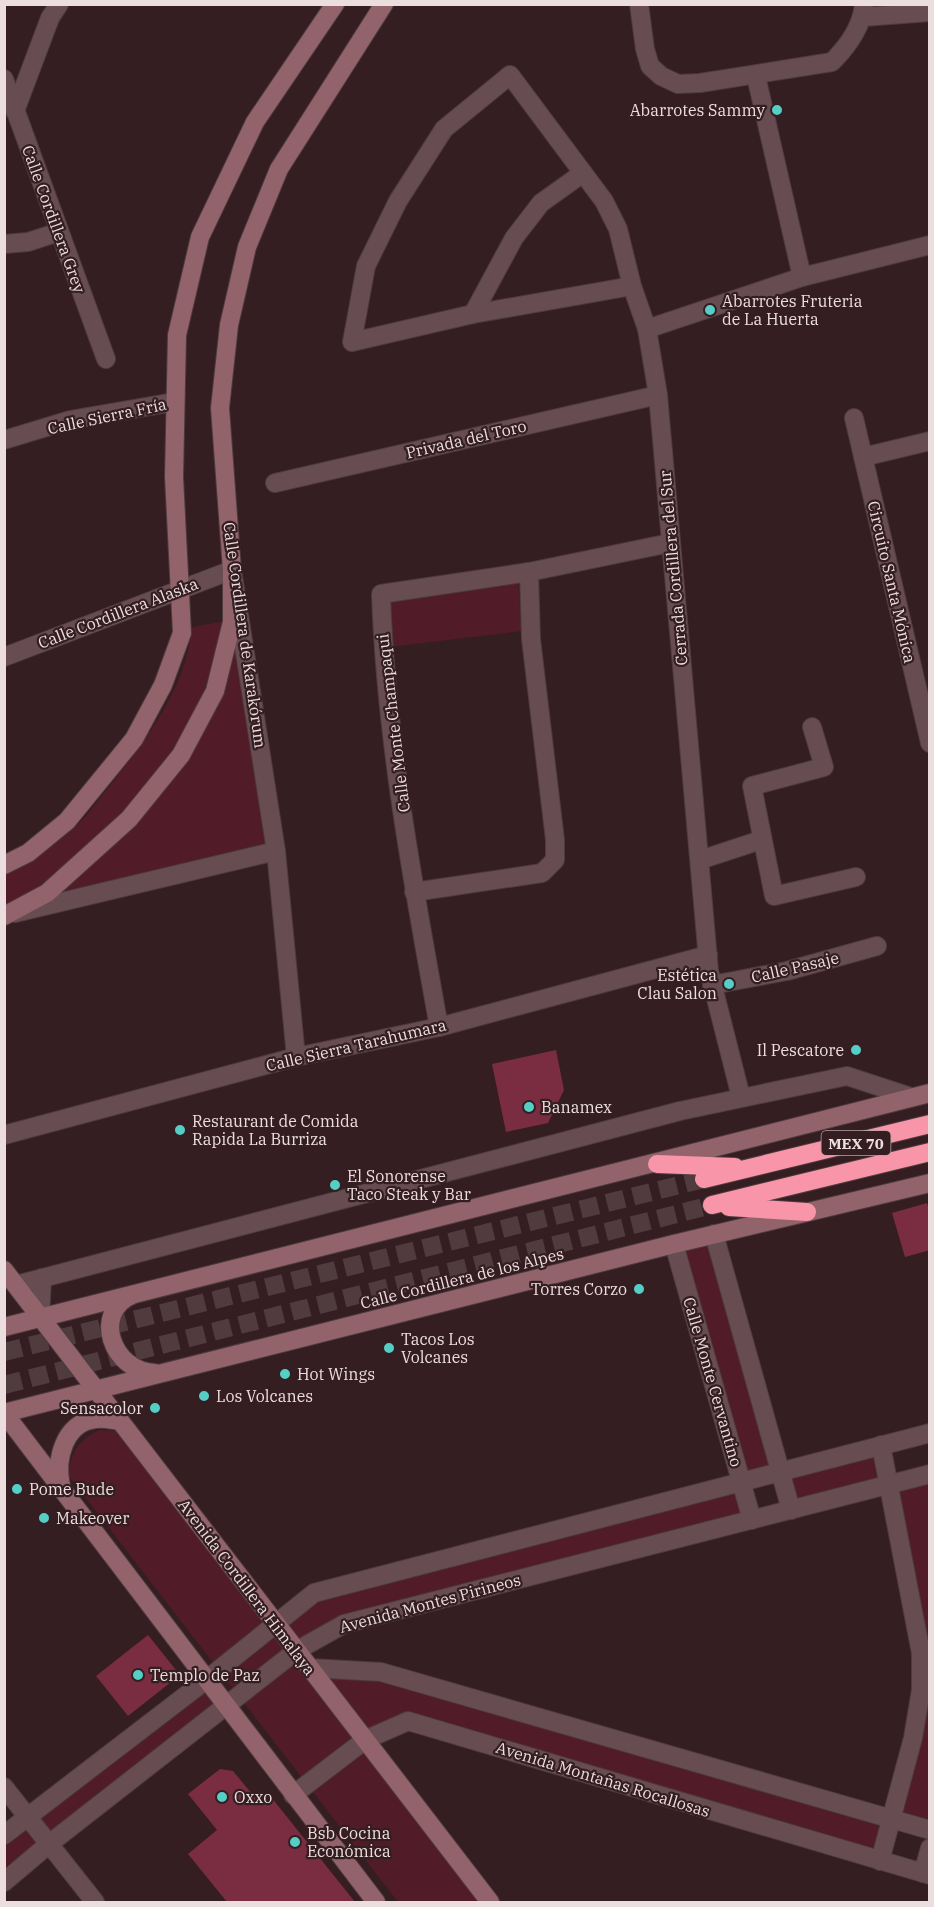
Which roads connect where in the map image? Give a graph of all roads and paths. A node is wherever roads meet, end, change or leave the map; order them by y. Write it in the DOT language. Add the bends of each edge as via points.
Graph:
graph roads {
  1 [pos="59,4"];
  2 [pos="335,4"];
  3 [pos="384,4"];
  4 [pos="639,4"];
  5 [pos="863,10"];
  6 [pos="930,12"];
  7 [pos="756,76"];
  8 [pos="4,79"];
  9 [pos="15,111"];
  10 [pos="583,173"];
  11 [pos="59,232"];
  12 [pos="4,244"];
  13 [pos="930,245"];
  14 [pos="802,277"];
  15 [pos="632,286"];
  16 [pos="473,314"];
  17 [pos="647,329"];
  18 [pos="106,359"];
  19 [pos="658,395"];
  20 [pos="174,402"];
  21 [pos="854,418"];
  22 [pos="4,440"];
  23 [pos="930,441"];
  24 [pos="863,457"];
  25 [pos="275,483"];
  26 [pos="670,543"];
  27 [pos="232,570"];
  28 [pos="529,572"];
  29 [pos="181,589"];
  30 [pos="4,657"];
  31 [pos="812,727"];
  32 [pos="930,743"];
  33 [pos="760,840"];
  34 [pos="276,851"];
  35 [pos="700,860"];
  36 [pos="4,865"];
  37 [pos="856,877"];
  38 [pos="414,892"];
  39 [pos="6,913"];
  40 [pos="877,946"];
  41 [pos="708,955"];
  42 [pos="712,985"];
  43 [pos="439,1027"];
  44 [pos="296,1057"];
  45 [pos="930,1093"];
  46 [pos="741,1097"];
  47 [pos="911,1097"];
  48 [pos="930,1124"];
  49 [pos="4,1135"];
  50 [pos="930,1152"];
  51 [pos="657,1164"];
  52 [pos="754,1169"];
  53 [pos="704,1179"];
  54 [pos="930,1183"];
  55 [pos="807,1212"];
  56 [pos="714,1234"];
  57 [pos="674,1244"];
  58 [pos="10,1278"];
  59 [pos="42,1278"];
  60 [pos="140,1293"];
  61 [pos="40,1318"];
  62 [pos="4,1327"];
  63 [pos="171,1372"];
  64 [pos="96,1390"];
  65 [pos="5,1413"];
  66 [pos="120,1420"];
  67 [pos="929,1437"];
  68 [pos="881,1445"];
  69 [pos="780,1471"];
  70 [pos="930,1474"];
  71 [pos="740,1480"];
  72 [pos="888,1485"];
  73 [pos="61,1488"];
  74 [pos="791,1510"];
  75 [pos="752,1520"];
  76 [pos="275,1624"];
  77 [pos="296,1651"];
  78 [pos="310,1668"];
  79 [pos="206,1680"];
  80 [pos="226,1705"];
  81 [pos="364,1740"];
  82 [pos="4,1786"];
  83 [pos="294,1795"];
  84 [pos="28,1817"];
  85 [pos="892,1820"];
  86 [pos="930,1830"];
  87 [pos="4,1835"];
  88 [pos="49,1844"];
  89 [pos="930,1848"];
  90 [pos="880,1861"];
  91 [pos="926,1874"];
  92 [pos="4,1882"];
  93 [pos="95,1902"];
  94 [pos="376,1902"];
  95 [pos="490,1902"];
  1 -- 9 [label="street"];
  2 -- 20 [label="main road" via="255,122 200,237 177,334"];
  3 -- 27 [label="main road, Calle Cordillera de Karakórum" via="279,169 247,247 229,325 220,408"];
  4 -- 7 [label="street" via="650,66 661,76 678,84"];
  5 -- 6 [label="street"];
  5 -- 7 [label="street" via="847,47 832,62"];
  7 -- 14 [label="street"];
  8 -- 9 [label="street, Calle Cordillera Grey"];
  9 -- 11 [label="street, Calle Cordillera Grey"];
  10 -- 15 [label="street, Cerrada Cordillera del Sur" via="618,229"];
  10 -- 16 [label="street" via="541,203 514,238"];
  10 -- 16 [label="street, Cerrada Cordillera del Sur" via="510,75 444,129 398,201 366,266 352,342"];
  11 -- 12 [label="street" via="28,242"];
  11 -- 18 [label="street, Calle Cordillera Grey"];
  13 -- 14 [label="street"];
  14 -- 17 [label="street"];
  15 -- 16 [label="street"];
  15 -- 17 [label="street, Cerrada Cordillera del Sur"];
  17 -- 19 [label="street, Cerrada Cordillera del Sur"];
  19 -- 25 [label="street, Privada del Toro"];
  19 -- 26 [label="street, Cerrada Cordillera del Sur"];
  20 -- 22 [label="street, Calle Sierra Fría" via="70,420"];
  20 -- 29 [label="main road"];
  21 -- 24 [label="street, Circuito Santa Mónica"];
  23 -- 24 [label="street"];
  24 -- 32 [label="street, Circuito Santa Mónica"];
  26 -- 28 [label="street, Calle Monte Champaqui"];
  26 -- 35 [label="street, Cerrada Cordillera del Sur"];
  27 -- 29 [label="street, Calle Cordillera Alaska"];
  27 -- 34 [label="street, Calle Cordillera de Karakórum"];
  27 -- 39 [label="main road" via="232,622 215,691 181,755 129,819 47,893"];
  28 -- 38 [label="street" via="531,639 555,860 542,873"];
  28 -- 38 [label="street, Calle Monte Champaqui" via="381,594 383,662"];
  29 -- 30 [label="street, Calle Cordillera Alaska"];
  29 -- 36 [label="main road" via="182,633 163,685 134,739 67,821 28,853"];
  31 -- 33 [label="street" via="824,766 752,786"];
  33 -- 35 [label="street"];
  33 -- 37 [label="street" via="774,896"];
  34 -- 39 [label="street"];
  34 -- 44 [label="street, Calle Cordillera de Karakórum"];
  35 -- 41 [label="street, Cerrada Cordillera del Sur"];
  38 -- 43 [label="street, Calle Monte Champaqui"];
  40 -- 42 [label="street, Calle Pasaje" via="787,971"];
  41 -- 42 [label="street, Cerrada Cordillera del Sur"];
  41 -- 43 [label="street, Calle Sierra Tarahumara"];
  42 -- 46 [label="street, Cerrada Cordillera del Sur"];
  43 -- 44 [label="street, Calle Sierra Tarahumara"];
  44 -- 49 [label="street, Calle Sierra Tarahumara"];
  45 -- 47 [label="main road"];
  46 -- 47 [label="street" via="848,1076"];
  46 -- 59 [label="street"];
  47 -- 51 [label="main road"];
  48 -- 52 [label="highway, MEX 70"];
  50 -- 55 [label="highway, MEX 70" via="712,1205"];
  51 -- 52 [label="highway"];
  51 -- 60 [label="main road"];
  52 -- 53 [label="highway, MEX 70"];
  54 -- 55 [label="main road, Calle Cordillera de los Alpes"];
  55 -- 56 [label="main road, Calle Cordillera de los Alpes"];
  56 -- 57 [label="main road, Calle Cordillera de los Alpes"];
  56 -- 69 [label="street"];
  57 -- 63 [label="main road, Calle Cordillera de los Alpes"];
  57 -- 71 [label="street, Calle Monte Cervantino"];
  58 -- 59 [label="street"];
  58 -- 61 [label="main road, Avenida Cordillera Himalaya"];
  59 -- 61 [label="street"];
  60 -- 61 [label="main road"];
  60 -- 63 [label="main road" via="129,1295 112,1319 115,1349 132,1368"];
  61 -- 62 [label="main road"];
  61 -- 64 [label="main road, Avenida Cordillera Himalaya"];
  63 -- 64 [label="main road, Calle Cordillera de los Alpes"];
  64 -- 65 [label="main road, Calle Cordillera de los Alpes"];
  64 -- 66 [label="main road, Avenida Cordillera Himalaya"];
  65 -- 73 [label="main road"];
  66 -- 73 [label="main road" via="94,1419 75,1429 65,1440 57,1466"];
  66 -- 76 [label="main road, Avenida Cordillera Himalaya"];
  67 -- 68 [label="street"];
  68 -- 69 [label="street"];
  68 -- 72 [label="street"];
  69 -- 71 [label="street"];
  69 -- 74 [label="street"];
  70 -- 72 [label="street, Avenida Montes Pirineos"];
  71 -- 75 [label="street, Calle Monte Cervantino"];
  71 -- 76 [label="street" via="314,1593"];
  72 -- 74 [label="street, Avenida Montes Pirineos"];
  72 -- 85 [label="street" via="921,1662 913,1738"];
  73 -- 79 [label="main road"];
  74 -- 75 [label="street, Avenida Montes Pirineos"];
  75 -- 77 [label="street, Avenida Montes Pirineos" via="344,1624"];
  76 -- 77 [label="main road, Avenida Cordillera Himalaya"];
  76 -- 79 [label="street"];
  77 -- 78 [label="main road, Avenida Cordillera Himalaya"];
  77 -- 80 [label="street, Avenida Montes Pirineos"];
  78 -- 81 [label="main road, Avenida Cordillera Himalaya"];
  78 -- 85 [label="street" via="381,1672"];
  79 -- 80 [label="main road"];
  79 -- 84 [label="street"];
  80 -- 83 [label="main road"];
  80 -- 88 [label="street, Avenida Montes Pirineos"];
  81 -- 83 [label="street, Avenida Montañas Rocallosas"];
  81 -- 90 [label="street, Avenida Montañas Rocallosas" via="408,1721"];
  81 -- 95 [label="main road, Avenida Cordillera Himalaya"];
  82 -- 84 [label="street"];
  83 -- 94 [label="main road"];
  84 -- 87 [label="street"];
  84 -- 88 [label="street"];
  85 -- 86 [label="street"];
  85 -- 90 [label="street"];
  88 -- 92 [label="street, Avenida Montes Pirineos"];
  88 -- 93 [label="street"];
  89 -- 91 [label="street"];
  90 -- 91 [label="street, Avenida Montañas Rocallosas"];
}
